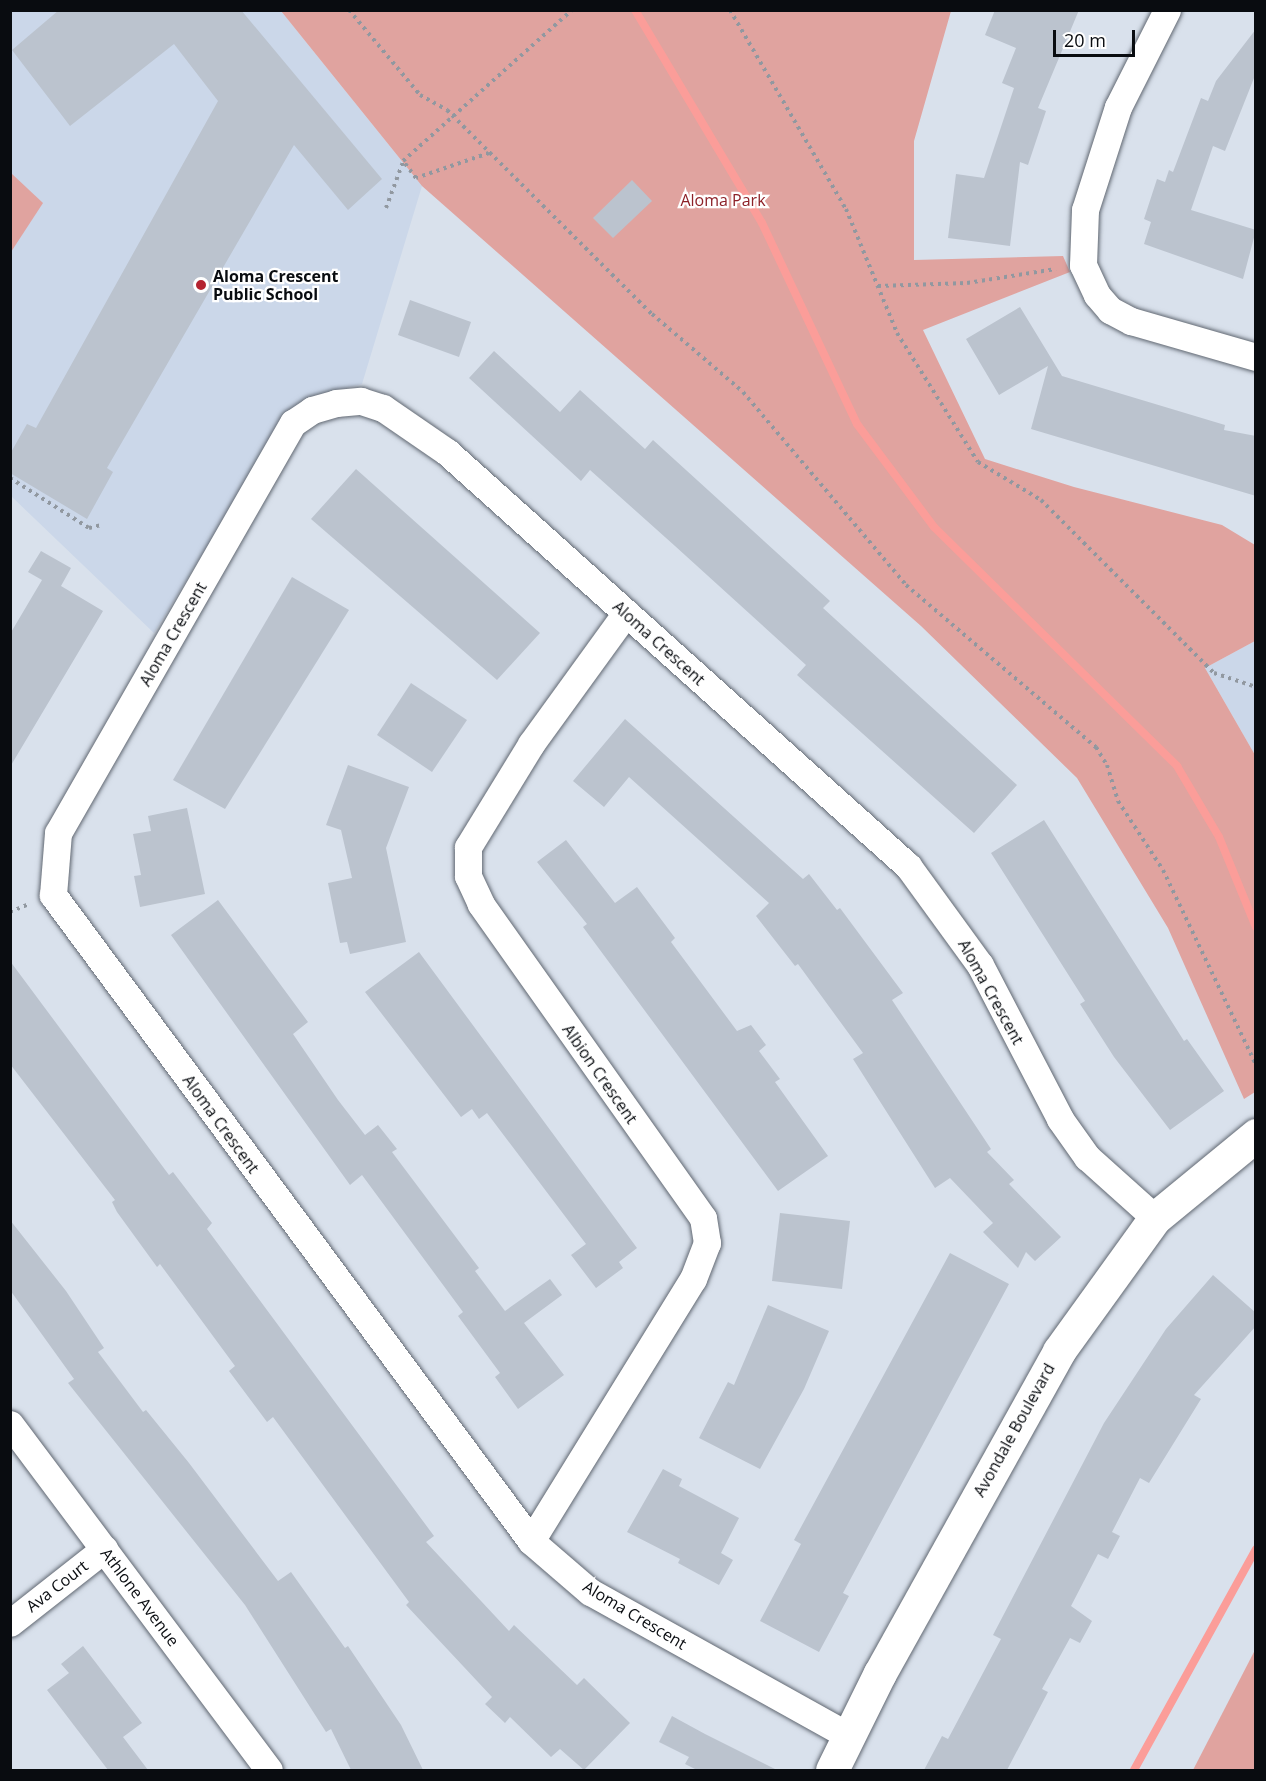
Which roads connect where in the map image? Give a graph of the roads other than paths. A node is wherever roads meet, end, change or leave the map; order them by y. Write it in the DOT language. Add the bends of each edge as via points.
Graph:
graph roads {
  1 [pos="1167,10"];
  2 [pos="1256,357"];
  3 [pos="626,614"];
  4 [pos="1256,1135"];
  5 [pos="1155,1218"];
  6 [pos="10,1424"];
  7 [pos="531,1541"];
  8 [pos="104,1549"];
  9 [pos="10,1623"];
  10 [pos="849,1736"];
  11 [pos="269,1770"];
  12 [pos="832,1770"];
  1 -- 2 [label="street" via="1118,107 1085,210 1083,265 1097,295 1110,310 1131,321"];
  3 -- 5 [label="street, Aloma Crescent" via="908,866 980,965 1060,1119 1087,1156"];
  3 -- 7 [label="street, Albion Crescent" via="531,744 468,847 468,876 481,904 703,1218 707,1243 693,1279"];
  3 -- 7 [label="street, Aloma Crescent" via="447,452 383,408 361,401 312,410 293,423 58,833 53,866 52,895"];
  4 -- 5 [label="street, Avondale Boulevard"];
  5 -- 10 [label="street, Avondale Boulevard" via="1035,1390"];
  6 -- 8 [label="street, Athlone Avenue"];
  7 -- 10 [label="street, Aloma Crescent" via="590,1592"];
  8 -- 9 [label="street, Ava Court"];
  8 -- 11 [label="street, Athlone Avenue"];
  10 -- 12 [label="street, Avondale Boulevard"];
}
